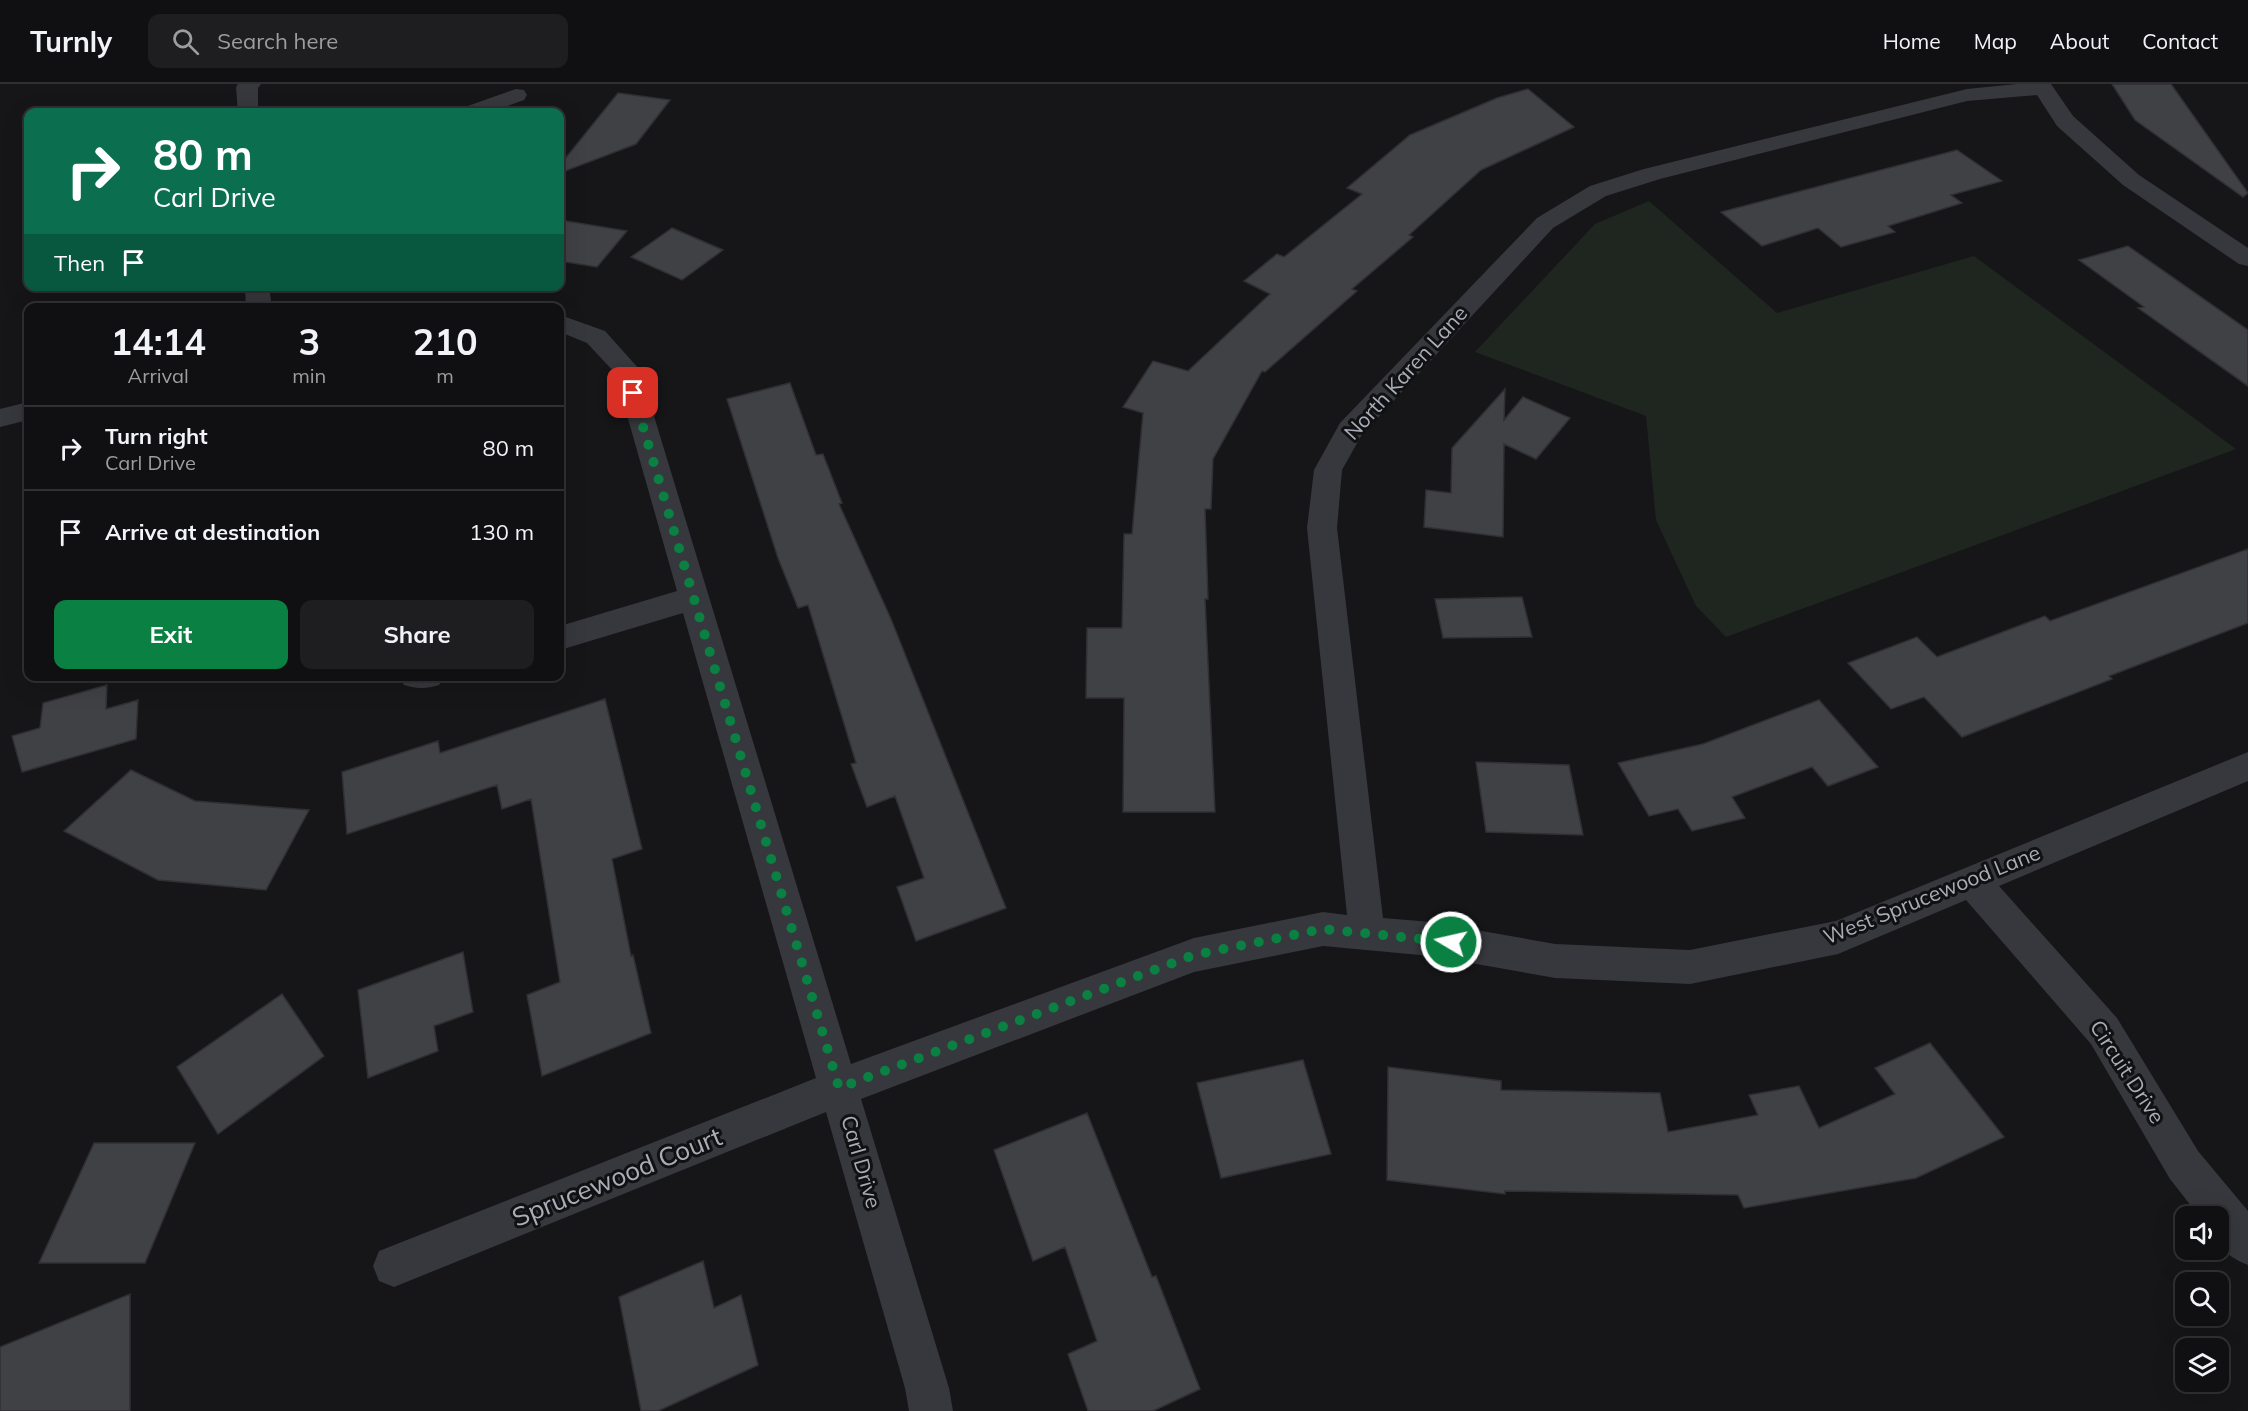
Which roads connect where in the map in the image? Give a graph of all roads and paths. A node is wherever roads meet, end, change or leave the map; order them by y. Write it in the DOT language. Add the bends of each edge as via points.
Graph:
graph roads {
  1 [pos="250,84"];
  2 [pos="2042,86"];
  3 [pos="516,94"];
  4 [pos="248,108"];
  5 [pos="483,108"];
  6 [pos="2248,259"];
  7 [pos="564,325"];
  8 [pos="24,412"];
  9 [pos="0,418"];
  10 [pos="694,598"];
  11 [pos="564,637"];
  12 [pos="2248,766"];
  13 [pos="1972,881"];
  14 [pos="1367,933"];
  15 [pos="839,1088"];
  16 [pos="2248,1244"];
  17 [pos="394,1266"];
  18 [pos="931,1411"];
  1 -- 4 [label="street"];
  2 -- 6 [label="street" via="2065,120 2131,180"];
  2 -- 14 [label="street, North Karen Lane" via="1967,95 1652,174 1599,191 1545,223 1350,430 1328,470 1322,528"];
  3 -- 5 [label="street"];
  7 -- 10 [label="street, Carl Drive" via="596,338 627,370"];
  8 -- 9 [label="street"];
  10 -- 11 [label="street"];
  10 -- 15 [label="street, Carl Drive"];
  12 -- 13 [label="street, West Sprucewood Lane"];
  13 -- 14 [label="street, West Sprucewood Lane" via="1838,937 1690,967 1555,961 1431,939"];
  13 -- 16 [label="street, Circuit Drive" via="2104,1031 2184,1165"];
  14 -- 15 [label="street, West Sprucewood Lane" via="1323,929 1194,955"];
  15 -- 17 [label="street, Sprucewood Court"];
  15 -- 18 [label="street, Carl Drive"];
}
